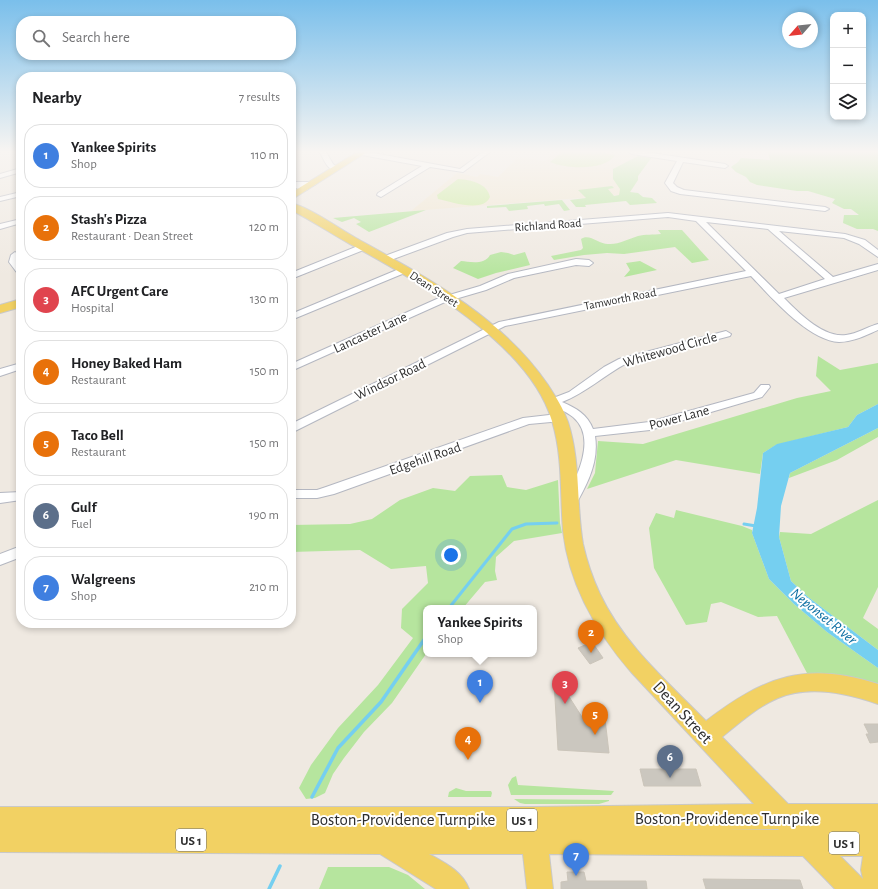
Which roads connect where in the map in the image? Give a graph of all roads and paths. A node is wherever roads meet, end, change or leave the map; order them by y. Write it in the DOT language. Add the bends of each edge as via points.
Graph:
graph roads {
  1 [pos="695,193"];
  2 [pos="16,195"];
  3 [pos="0,199"];
  4 [pos="296,206"];
  5 [pos="825,209"];
  6 [pos="698,218"];
  7 [pos="16,222"];
  8 [pos="0,227"];
  9 [pos="770,227"];
  10 [pos="363,247"];
  11 [pos="878,254"];
  12 [pos="15,255"];
  13 [pos="385,259"];
  14 [pos="589,263"];
  15 [pos="16,266"];
  16 [pos="878,267"];
  17 [pos="404,270"];
  18 [pos="752,273"];
  19 [pos="296,274"];
  20 [pos="831,280"];
  21 [pos="449,298"];
  22 [pos="778,298"];
  23 [pos="16,305"];
  24 [pos="0,310"];
  25 [pos="296,316"];
  26 [pos="878,327"];
  27 [pos="490,329"];
  28 [pos="726,334"];
  29 [pos="296,366"];
  30 [pos="16,368"];
  31 [pos="0,373"];
  32 [pos="765,387"];
  33 [pos="552,402"];
  34 [pos="558,418"];
  35 [pos="296,427"];
  36 [pos="588,433"];
  37 [pos="296,494"];
  38 [pos="16,496"];
  39 [pos="0,498"];
  40 [pos="571,501"];
  41 [pos="16,553"];
  42 [pos="0,560"];
  43 [pos="878,694"];
  44 [pos="705,736"];
  45 [pos="784,816"];
  46 [pos="878,817"];
  47 [pos="0,820"];
  48 [pos="0,839"];
  49 [pos="382,840"];
  50 [pos="534,841"];
  51 [pos="811,843"];
  52 [pos="878,843"];
  53 [pos="878,854"];
  54 [pos="456,889"];
  55 [pos="540,889"];
  56 [pos="854,889"];
  57 [pos="878,889"];
  1 -- 5 [label="street"];
  2 -- 3 [label="street"];
  4 -- 10 [label="main road, Dean Street"];
  6 -- 9 [label="street, Richland Road"];
  6 -- 13 [label="street, Richland Road" via="668,215 468,231"];
  6 -- 18 [label="street"];
  7 -- 8 [label="street"];
  9 -- 11 [label="street, Richland Road" via="845,236 862,242"];
  9 -- 20 [label="street"];
  10 -- 13 [label="main road, Dean Street"];
  10 -- 19 [label="street"];
  12 -- 15 [label="street" via="13,262"];
  13 -- 17 [label="main road, Dean Street"];
  14 -- 21 [label="street, Lancaster Lane" via="576,262 511,276"];
  16 -- 20 [label="street"];
  17 -- 21 [label="main road, Dean Street"];
  17 -- 25 [label="street"];
  18 -- 22 [label="street"];
  18 -- 27 [label="street, Tamworth Road" via="539,316"];
  20 -- 22 [label="street"];
  21 -- 27 [label="main road, Dean Street"];
  21 -- 29 [label="street, Lancaster Lane"];
  22 -- 26 [label="street" via="810,327 824,335 842,339"];
  23 -- 24 [label="main road"];
  27 -- 33 [label="main road, Dean Street" via="536,378"];
  27 -- 35 [label="street, Windsor Road"];
  28 -- 33 [label="street, Whitewood Circle" via="623,361 573,394"];
  30 -- 31 [label="street"];
  32 -- 36 [label="street, Power Lane" via="758,395 650,426"];
  33 -- 34 [label="main road, Dean Street"];
  33 -- 36 [label="street, Dean Street" via="582,419"];
  34 -- 37 [label="street, Edgehill Road" via="526,421 329,492"];
  34 -- 40 [label="main road, Dean Street" via="565,442"];
  36 -- 40 [label="street, Dean Street" via="587,468"];
  38 -- 39 [label="street"];
  40 -- 44 [label="main road, Dean Street" via="574,544 585,582 605,622 628,654"];
  41 -- 42 [label="street"];
  43 -- 44 [label="main road" via="836,684 812,682 788,686 760,696"];
  44 -- 45 [label="main road, Dean Street"];
  45 -- 46 [label="main road, Boston-Providence Turnpike / US 1"];
  45 -- 47 [label="main road, Boston-Providence Turnpike / US 1" via="534,820"];
  45 -- 51 [label="main road, Dean Street"];
  48 -- 49 [label="main road, Boston-Providence Turnpike / US 1"];
  49 -- 50 [label="main road, Boston-Providence Turnpike / US 1"];
  49 -- 54 [label="main road" via="442,876"];
  50 -- 51 [label="main road, Boston-Providence Turnpike / US 1"];
  50 -- 55 [label="main road"];
  51 -- 52 [label="main road, Boston-Providence Turnpike / US 1"];
  51 -- 56 [label="main road, Dean Street"];
  53 -- 57 [label="main road" via="874,870"];
}
